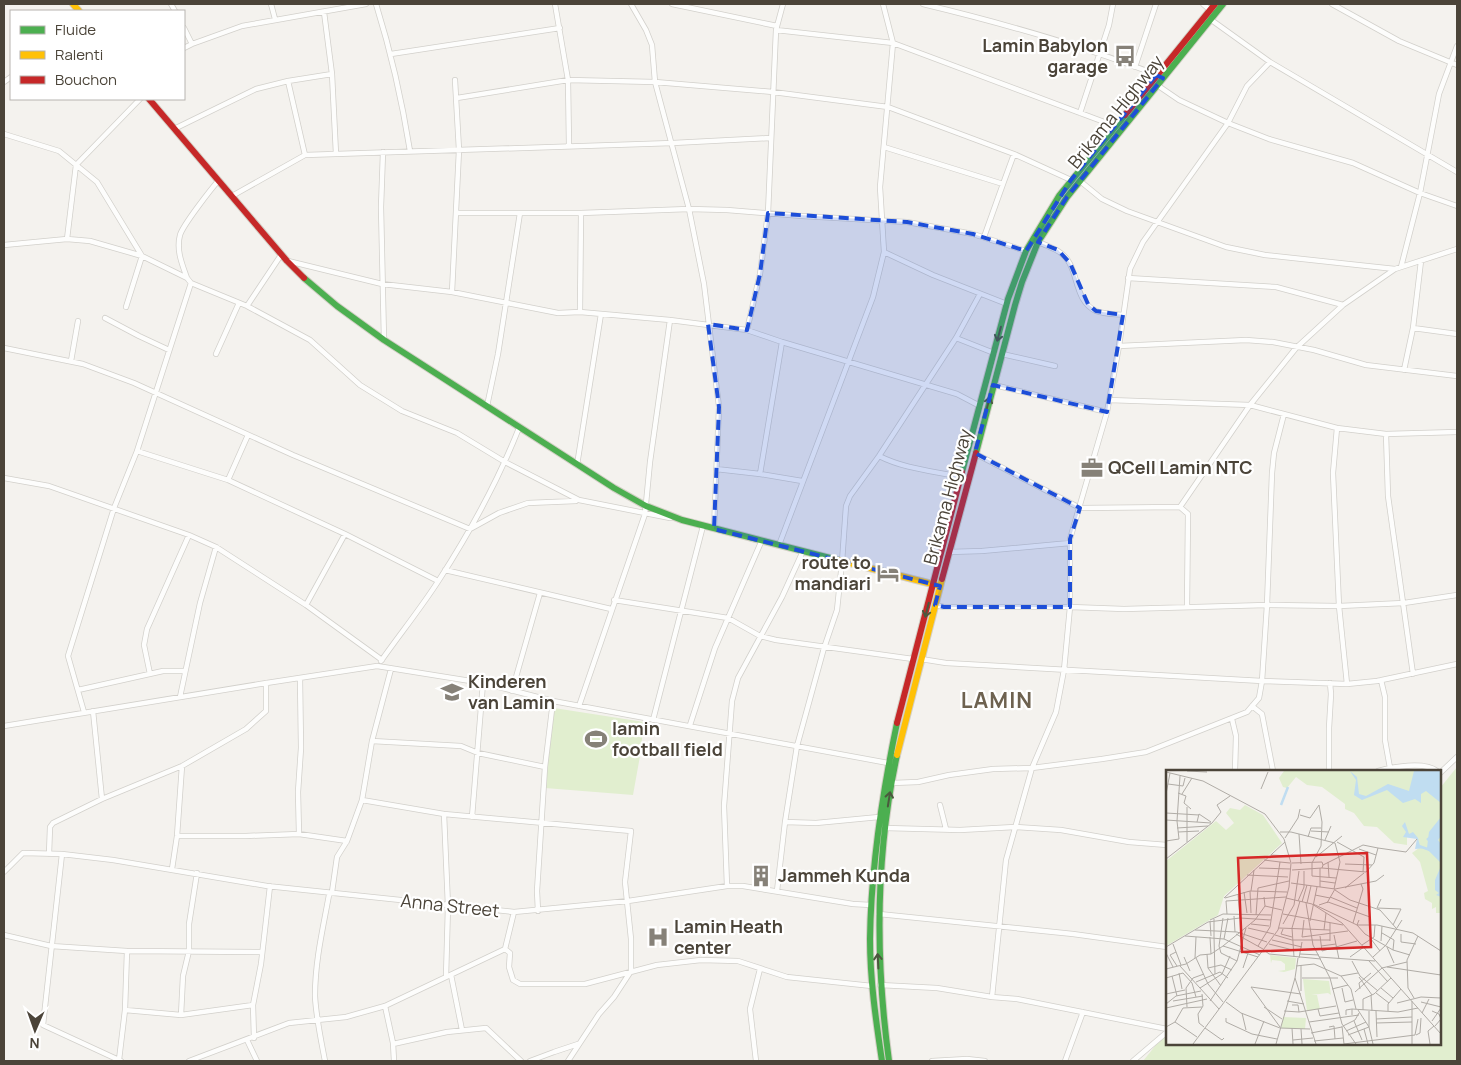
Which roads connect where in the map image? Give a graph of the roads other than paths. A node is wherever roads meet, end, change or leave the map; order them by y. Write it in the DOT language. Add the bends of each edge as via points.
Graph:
graph roads {
  1 [pos="271,4"];
  2 [pos="366,4"];
  3 [pos="376,4"];
  4 [pos="555,4"];
  5 [pos="630,4"];
  6 [pos="672,4"];
  7 [pos="784,4"];
  8 [pos="883,4"];
  9 [pos="923,4"];
  10 [pos="1113,4"];
  11 [pos="1156,4"];
  12 [pos="1203,4"];
  13 [pos="1215,4"];
  14 [pos="1223,4"];
  15 [pos="1332,4"];
  16 [pos="1210,10"];
  17 [pos="324,12"];
  18 [pos="275,19"];
  19 [pos="1210,19"];
  20 [pos="560,28"];
  21 [pos="776,28"];
  22 [pos="185,30"];
  23 [pos="893,43"];
  24 [pos="192,44"];
  25 [pos="1457,46"];
  26 [pos="185,48"];
  27 [pos="391,54"];
  28 [pos="1098,54"];
  29 [pos="1173,60"];
  30 [pos="1270,62"];
  31 [pos="1452,63"];
  32 [pos="1457,65"];
  33 [pos="1135,67"];
  34 [pos="332,74"];
  35 [pos="1159,77"];
  36 [pos="455,80"];
  37 [pos="568,80"];
  38 [pos="288,81"];
  39 [pos="655,82"];
  40 [pos="1157,85"];
  41 [pos="773,92"];
  42 [pos="457,98"];
  43 [pos="139,100"];
  44 [pos="151,100"];
  45 [pos="888,107"];
  46 [pos="1080,113"];
  47 [pos="1228,123"];
  48 [pos="1115,126"];
  49 [pos="174,129"];
  50 [pos="4,134"];
  51 [pos="770,138"];
  52 [pos="673,144"];
  53 [pos="569,146"];
  54 [pos="884,147"];
  55 [pos="459,150"];
  56 [pos="410,151"];
  57 [pos="383,152"];
  58 [pos="336,154"];
  59 [pos="1014,154"];
  60 [pos="1427,154"];
  61 [pos="304,155"];
  62 [pos="76,165"];
  63 [pos="1457,172"];
  64 [pos="219,180"];
  65 [pos="1071,180"];
  66 [pos="1080,181"];
  67 [pos="1003,184"];
  68 [pos="1420,193"];
  69 [pos="232,196"];
  70 [pos="1457,206"];
  71 [pos="689,209"];
  72 [pos="520,212"];
  73 [pos="456,213"];
  74 [pos="580,213"];
  75 [pos="768,213"];
  76 [pos="881,220"];
  77 [pos="1156,223"];
  78 [pos="984,237"];
  79 [pos="67,239"];
  80 [pos="1038,242"];
  81 [pos="4,244"];
  82 [pos="1457,249"];
  83 [pos="1026,251"];
  84 [pos="884,252"];
  85 [pos="281,254"];
  86 [pos="142,256"];
  87 [pos="287,261"];
  88 [pos="1421,262"];
  89 [pos="1401,267"];
  90 [pos="1395,269"];
  91 [pos="187,278"];
  92 [pos="1128,278"];
  93 [pos="191,283"];
  94 [pos="382,284"];
  95 [pos="452,292"];
  96 [pos="980,294"];
  97 [pos="239,303"];
  98 [pos="506,303"];
  99 [pos="1007,304"];
  100 [pos="1343,305"];
  101 [pos="246,306"];
  102 [pos="126,307"];
  103 [pos="580,312"];
  104 [pos="602,314"];
  105 [pos="1123,315"];
  106 [pos="106,318"];
  107 [pos="670,320"];
  108 [pos="78,321"];
  109 [pos="708,324"];
  110 [pos="1414,328"];
  111 [pos="747,330"];
  112 [pos="1457,334"];
  113 [pos="956,338"];
  114 [pos="384,340"];
  115 [pos="782,342"];
  116 [pos="1119,346"];
  117 [pos="4,348"];
  118 [pos="1296,348"];
  119 [pos="169,350"];
  120 [pos="994,353"];
  121 [pos="216,354"];
  122 [pos="1002,354"];
  123 [pos="71,360"];
  124 [pos="849,361"];
  125 [pos="1055,366"];
  126 [pos="1404,370"];
  127 [pos="1457,376"];
  128 [pos="926,384"];
  129 [pos="993,384"];
  130 [pos="155,393"];
  131 [pos="1109,400"];
  132 [pos="1250,405"];
  133 [pos="487,406"];
  134 [pos="980,406"];
  135 [pos="1107,412"];
  136 [pos="1284,414"];
  137 [pos="519,428"];
  138 [pos="1337,428"];
  139 [pos="1457,432"];
  140 [pos="1386,434"];
  141 [pos="248,435"];
  142 [pos="137,451"];
  143 [pos="975,453"];
  144 [pos="879,456"];
  145 [pos="505,462"];
  146 [pos="577,465"];
  147 [pos="716,469"];
  148 [pos="760,474"];
  149 [pos="961,477"];
  150 [pos="4,478"];
  151 [pos="228,480"];
  152 [pos="802,482"];
  153 [pos="579,500"];
  154 [pos="646,506"];
  155 [pos="1180,507"];
  156 [pos="114,508"];
  157 [pos="1080,508"];
  158 [pos="645,514"];
  159 [pos="682,520"];
  160 [pos="703,526"];
  161 [pos="470,529"];
  162 [pos="714,529"];
  163 [pos="189,534"];
  164 [pos="345,534"];
  165 [pos="762,540"];
  166 [pos="1070,543"];
  167 [pos="779,545"];
  168 [pos="216,547"];
  169 [pos="803,551"];
  170 [pos="949,552"];
  171 [pos="842,562"];
  172 [pos="445,570"];
  173 [pos="438,582"];
  174 [pos="937,585"];
  175 [pos="540,593"];
  176 [pos="1457,595"];
  177 [pos="614,600"];
  178 [pos="1404,603"];
  179 [pos="306,605"];
  180 [pos="935,605"];
  181 [pos="1267,605"];
  182 [pos="1339,606"];
  183 [pos="1070,607"];
  184 [pos="1187,607"];
  185 [pos="611,609"];
  186 [pos="681,611"];
  187 [pos="728,618"];
  188 [pos="760,636"];
  189 [pos="824,648"];
  190 [pos="917,659"];
  191 [pos="382,660"];
  192 [pos="1457,664"];
  193 [pos="377,666"];
  194 [pos="391,668"];
  195 [pos="1064,670"];
  196 [pos="185,671"];
  197 [pos="150,674"];
  198 [pos="1413,674"];
  199 [pos="300,678"];
  200 [pos="1381,680"];
  201 [pos="1262,682"];
  202 [pos="266,683"];
  203 [pos="482,683"];
  204 [pos="1330,683"];
  205 [pos="1347,684"];
  206 [pos="78,690"];
  207 [pos="512,690"];
  208 [pos="180,697"];
  209 [pos="553,701"];
  210 [pos="578,706"];
  211 [pos="1252,706"];
  212 [pos="93,710"];
  213 [pos="84,712"];
  214 [pos="1232,718"];
  215 [pos="653,720"];
  216 [pos="690,725"];
  217 [pos="4,726"];
  218 [pos="730,734"];
  219 [pos="372,741"];
  220 [pos="797,746"];
  221 [pos="478,753"];
  222 [pos="1457,756"];
  223 [pos="892,764"];
  224 [pos="182,766"];
  225 [pos="545,767"];
  226 [pos="1032,768"];
  227 [pos="1390,768"];
  228 [pos="1235,770"];
  229 [pos="1273,770"];
  230 [pos="1329,770"];
  231 [pos="1382,770"];
  232 [pos="1436,770"];
  233 [pos="1440,770"];
  234 [pos="892,783"];
  235 [pos="102,799"];
  236 [pos="362,800"];
  237 [pos="940,806"];
  238 [pos="444,814"];
  239 [pos="472,817"];
  240 [pos="879,817"];
  241 [pos="541,822"];
  242 [pos="785,822"];
  243 [pos="1015,827"];
  244 [pos="885,828"];
  245 [pos="946,829"];
  246 [pos="299,834"];
  247 [pos="177,836"];
  248 [pos="347,841"];
  249 [pos="1166,845"];
  250 [pos="49,854"];
  251 [pos="62,854"];
  252 [pos="172,869"];
  253 [pos="4,872"];
  254 [pos="197,873"];
  255 [pos="270,886"];
  256 [pos="727,886"];
  257 [pos="776,891"];
  258 [pos="332,892"];
  259 [pos="628,901"];
  260 [pos="874,905"];
  261 [pos="448,906"];
  262 [pos="538,911"];
  263 [pos="514,912"];
  264 [pos="877,914"];
  265 [pos="1000,927"];
  266 [pos="4,935"];
  267 [pos="51,946"];
  268 [pos="1166,947"];
  269 [pos="505,949"];
  270 [pos="127,951"];
  271 [pos="189,951"];
  272 [pos="261,952"];
  273 [pos="760,969"];
  274 [pos="631,971"];
  275 [pos="448,976"];
  276 [pos="876,985"];
  277 [pos="992,997"];
  278 [pos="253,1005"];
  279 [pos="386,1006"];
  280 [pos="125,1010"];
  281 [pos="1083,1012"];
  282 [pos="181,1015"];
  283 [pos="318,1020"];
  284 [pos="462,1030"];
  285 [pos="1166,1031"];
  286 [pos="1166,1032"];
  287 [pos="254,1038"];
  288 [pos="247,1040"];
  289 [pos="393,1044"];
  290 [pos="579,1044"];
  291 [pos="120,1061"];
  292 [pos="189,1061"];
  293 [pos="257,1061"];
  294 [pos="325,1061"];
  295 [pos="394,1061"];
  296 [pos="521,1061"];
  297 [pos="530,1061"];
  298 [pos="568,1061"];
  299 [pos="756,1061"];
  300 [pos="882,1061"];
  301 [pos="889,1061"];
  302 [pos="932,1061"];
  303 [pos="983,1061"];
  304 [pos="1066,1061"];
  305 [pos="1133,1061"];
  1 -- 18 [label="street"];
  2 -- 17 [label="street"];
  3 -- 27 [label="street"];
  4 -- 20 [label="street"];
  5 -- 39 [label="street" via="652,45"];
  6 -- 21 [label="street"];
  7 -- 21 [label="street"];
  8 -- 23 [label="street"];
  9 -- 28 [label="street" via="991,20"];
  10 -- 28 [label="street"];
  11 -- 33 [label="street"];
  12 -- 16 [label="street"];
  13 -- 16 [label="main road, Brikama Highway"];
  14 -- 19 [label="main road, Brikama Highway"];
  15 -- 31 [label="street" via="1399,40"];
  16 -- 29 [label="main road, Brikama Highway"];
  17 -- 18 [label="street"];
  17 -- 34 [label="street"];
  18 -- 24 [label="street" via="242,26"];
  19 -- 29 [label="main road, Brikama Highway"];
  19 -- 30 [label="street"];
  20 -- 27 [label="street"];
  20 -- 37 [label="street"];
  21 -- 23 [label="street"];
  21 -- 41 [label="street"];
  22 -- 24 [label="street"];
  23 -- 45 [label="street"];
  23 -- 46 [label="street"];
  24 -- 26 [label="street"];
  25 -- 31 [label="street"];
  27 -- 56 [label="street"];
  28 -- 33 [label="street"];
  28 -- 46 [label="street"];
  29 -- 35 [label="main road, Brikama Highway"];
  30 -- 47 [label="street" via="1248,86"];
  30 -- 60 [label="street"];
  31 -- 32 [label="street"];
  31 -- 60 [label="street" via="1439,94"];
  33 -- 35 [label="street"];
  34 -- 38 [label="street"];
  34 -- 58 [label="street"];
  35 -- 40 [label="main road, Brikama Highway"];
  35 -- 48 [label="main road, Brikama Highway"];
  36 -- 42 [label="street"];
  37 -- 39 [label="street"];
  37 -- 42 [label="street"];
  37 -- 53 [label="street"];
  38 -- 49 [label="street" via="256,89"];
  38 -- 61 [label="street"];
  39 -- 41 [label="street"];
  39 -- 52 [label="street"];
  40 -- 47 [label="street" via="1179,100"];
  40 -- 66 [label="main road, Brikama Highway"];
  41 -- 45 [label="street"];
  41 -- 51 [label="street"];
  42 -- 55 [label="street"];
  43 -- 62 [label="street"];
  44 -- 49 [label="main road"];
  45 -- 54 [label="street"];
  45 -- 59 [label="street"];
  46 -- 48 [label="street"];
  47 -- 68 [label="street" via="1353,163"];
  47 -- 77 [label="street"];
  48 -- 65 [label="main road, Brikama Highway"];
  49 -- 64 [label="main road"];
  50 -- 62 [label="street" via="59,151"];
  51 -- 52 [label="street"];
  51 -- 75 [label="street"];
  52 -- 53 [label="street"];
  52 -- 71 [label="street"];
  53 -- 55 [label="street"];
  54 -- 67 [label="street"];
  54 -- 76 [label="street"];
  55 -- 56 [label="street"];
  55 -- 73 [label="street"];
  56 -- 57 [label="street"];
  57 -- 58 [label="street"];
  57 -- 94 [label="street"];
  58 -- 61 [label="street"];
  59 -- 65 [label="street"];
  59 -- 67 [label="street"];
  60 -- 63 [label="street"];
  60 -- 68 [label="street"];
  61 -- 69 [label="street"];
  62 -- 79 [label="street"];
  62 -- 86 [label="street" via="97,182"];
  64 -- 69 [label="main road"];
  64 -- 91 [label="street" via="180,234 180,256"];
  65 -- 83 [label="main road, Brikama Highway"];
  66 -- 77 [label="street" via="1102,199"];
  66 -- 80 [label="main road, Brikama Highway"];
  67 -- 78 [label="street"];
  68 -- 70 [label="street"];
  68 -- 89 [label="street"];
  69 -- 85 [label="main road"];
  71 -- 74 [label="street"];
  71 -- 75 [label="street"];
  71 -- 109 [label="street" via="704,284"];
  72 -- 73 [label="street"];
  72 -- 74 [label="street"];
  72 -- 98 [label="street"];
  73 -- 95 [label="street"];
  74 -- 103 [label="street"];
  75 -- 76 [label="street"];
  75 -- 111 [label="street" via="760,274"];
  76 -- 78 [label="street"];
  76 -- 84 [label="street"];
  77 -- 90 [label="street" via="1265,255"];
  77 -- 92 [label="street"];
  78 -- 83 [label="street"];
  79 -- 81 [label="street"];
  79 -- 86 [label="street" via="90,241"];
  80 -- 105 [label="street" via="1058,250 1070,262 1081,295 1096,311"];
  80 -- 122 [label="main road, Brikama Highway" via="1019,289"];
  82 -- 88 [label="street"];
  83 -- 99 [label="main road, Brikama Highway"];
  84 -- 96 [label="street"];
  84 -- 124 [label="street" via="873,297"];
  85 -- 87 [label="main road"];
  85 -- 101 [label="street"];
  86 -- 91 [label="street"];
  86 -- 102 [label="street"];
  87 -- 94 [label="street"];
  87 -- 114 [label="main road" via="337,306"];
  88 -- 89 [label="street"];
  88 -- 110 [label="street"];
  89 -- 90 [label="street"];
  90 -- 100 [label="street"];
  91 -- 93 [label="street"];
  92 -- 100 [label="street" via="1276,288"];
  92 -- 105 [label="street"];
  93 -- 97 [label="street"];
  93 -- 119 [label="street"];
  94 -- 95 [label="street"];
  94 -- 114 [label="street"];
  95 -- 98 [label="street"];
  96 -- 99 [label="street"];
  96 -- 113 [label="street"];
  97 -- 101 [label="street"];
  97 -- 121 [label="street"];
  98 -- 103 [label="street" via="558,314"];
  98 -- 133 [label="street"];
  99 -- 120 [label="main road, Brikama Highway, one-way"];
  100 -- 118 [label="street"];
  101 -- 145 [label="street" via="310,340 360,385 402,411 457,433"];
  103 -- 104 [label="street"];
  104 -- 107 [label="street"];
  104 -- 146 [label="street"];
  105 -- 116 [label="street"];
  106 -- 119 [label="street"];
  107 -- 109 [label="street"];
  107 -- 154 [label="street"];
  108 -- 123 [label="street"];
  109 -- 111 [label="street"];
  109 -- 147 [label="street" via="718,407"];
  110 -- 112 [label="street"];
  110 -- 126 [label="street"];
  111 -- 115 [label="street"];
  113 -- 120 [label="street"];
  113 -- 128 [label="street"];
  114 -- 133 [label="main road"];
  115 -- 124 [label="street"];
  115 -- 148 [label="street"];
  116 -- 118 [label="street" via="1246,340"];
  116 -- 131 [label="street"];
  117 -- 123 [label="street"];
  118 -- 126 [label="street" via="1366,365"];
  118 -- 132 [label="street"];
  119 -- 130 [label="street"];
  120 -- 134 [label="main road, Brikama Highway"];
  122 -- 125 [label="street"];
  122 -- 129 [label="main road, Brikama Highway"];
  123 -- 130 [label="street"];
  124 -- 128 [label="street"];
  124 -- 152 [label="street"];
  126 -- 127 [label="street"];
  128 -- 134 [label="street"];
  128 -- 144 [label="street"];
  129 -- 135 [label="street"];
  143 -- 129 [label="main road, Brikama Highway, one-way"];
  130 -- 141 [label="street"];
  130 -- 142 [label="street"];
  131 -- 132 [label="street"];
  131 -- 135 [label="street"];
  132 -- 136 [label="street"];
  132 -- 155 [label="street"];
  133 -- 137 [label="main road"];
  134 -- 149 [label="main road, Brikama Highway"];
  135 -- 157 [label="street"];
  136 -- 138 [label="street"];
  136 -- 181 [label="street" via="1272,473"];
  137 -- 145 [label="street"];
  137 -- 146 [label="main road"];
  138 -- 140 [label="street"];
  138 -- 182 [label="street" via="1332,473"];
  139 -- 140 [label="street"];
  140 -- 178 [label="street" via="1388,496"];
  141 -- 151 [label="street"];
  141 -- 161 [label="street"];
  142 -- 151 [label="street"];
  142 -- 156 [label="street"];
  143 -- 157 [label="street"];
  143 -- 170 [label="main road, Brikama Highway"];
  144 -- 149 [label="street" via="906,467"];
  144 -- 171 [label="street" via="846,506"];
  145 -- 153 [label="street"];
  145 -- 161 [label="street"];
  146 -- 154 [label="main road"];
  147 -- 148 [label="street"];
  147 -- 162 [label="street"];
  148 -- 152 [label="street"];
  149 -- 174 [label="main road, Brikama Highway"];
  150 -- 156 [label="street" via="49,486"];
  151 -- 164 [label="street"];
  152 -- 167 [label="street"];
  153 -- 158 [label="street"];
  153 -- 161 [label="street" via="528,503 499,512"];
  154 -- 158 [label="street"];
  154 -- 159 [label="main road"];
  155 -- 157 [label="street"];
  155 -- 184 [label="street" via="1188,514"];
  156 -- 163 [label="street"];
  156 -- 206 [label="street" via="68,656"];
  157 -- 166 [label="street"];
  158 -- 159 [label="street"];
  158 -- 177 [label="street"];
  159 -- 160 [label="main road"];
  160 -- 162 [label="main road"];
  160 -- 186 [label="street"];
  161 -- 172 [label="street"];
  162 -- 165 [label="main road"];
  163 -- 168 [label="street"];
  163 -- 197 [label="street" via="146,629 144,645"];
  164 -- 173 [label="street"];
  164 -- 179 [label="street"];
  165 -- 167 [label="main road"];
  165 -- 187 [label="street"];
  166 -- 170 [label="street"];
  166 -- 183 [label="street"];
  167 -- 169 [label="main road"];
  168 -- 179 [label="street"];
  168 -- 196 [label="street"];
  169 -- 171 [label="main road"];
  169 -- 188 [label="street"];
  170 -- 174 [label="main road, Brikama Highway"];
  171 -- 174 [label="main road"];
  171 -- 189 [label="street" via="837,610"];
  172 -- 173 [label="street"];
  172 -- 175 [label="street"];
  173 -- 191 [label="street"];
  174 -- 180 [label="main road, Brikama Highway"];
  174 -- 190 [label="main road, Brikama Highway, one-way"];
  175 -- 185 [label="street"];
  175 -- 207 [label="street"];
  176 -- 178 [label="street"];
  177 -- 185 [label="street"];
  177 -- 186 [label="street"];
  178 -- 182 [label="street"];
  178 -- 198 [label="street"];
  179 -- 191 [label="street"];
  180 -- 183 [label="street"];
  180 -- 190 [label="main road, Brikama Highway"];
  181 -- 182 [label="street"];
  181 -- 184 [label="street"];
  181 -- 201 [label="street"];
  182 -- 205 [label="street"];
  183 -- 184 [label="street"];
  183 -- 195 [label="street"];
  185 -- 210 [label="street"];
  186 -- 187 [label="street"];
  186 -- 215 [label="street"];
  187 -- 188 [label="street"];
  187 -- 216 [label="street"];
  188 -- 189 [label="street"];
  188 -- 218 [label="street" via="738,678 732,701"];
  189 -- 190 [label="street"];
  189 -- 220 [label="street"];
  190 -- 195 [label="street"];
  190 -- 223 [label="main road, Brikama Highway" via="899,711"];
  191 -- 193 [label="street"];
  192 -- 198 [label="street"];
  193 -- 194 [label="street"];
  193 -- 199 [label="street"];
  194 -- 203 [label="street"];
  194 -- 219 [label="street"];
  195 -- 201 [label="street"];
  195 -- 226 [label="street" via="1056,712"];
  196 -- 197 [label="street"];
  196 -- 208 [label="street"];
  197 -- 206 [label="street"];
  198 -- 200 [label="street"];
  199 -- 202 [label="street"];
  199 -- 246 [label="street"];
  200 -- 205 [label="street"];
  200 -- 227 [label="street"];
  201 -- 204 [label="street"];
  201 -- 211 [label="street" via="1259,698"];
  202 -- 208 [label="street"];
  202 -- 224 [label="street" via="266,711 246,729"];
  203 -- 207 [label="street"];
  203 -- 221 [label="street"];
  204 -- 205 [label="street"];
  204 -- 230 [label="street"];
  206 -- 213 [label="street"];
  207 -- 209 [label="street"];
  208 -- 212 [label="street"];
  209 -- 210 [label="street"];
  209 -- 225 [label="street"];
  210 -- 215 [label="street"];
  211 -- 214 [label="street" via="1247,712"];
  211 -- 229 [label="street" via="1262,714"];
  212 -- 213 [label="street"];
  212 -- 235 [label="street"];
  213 -- 217 [label="street"];
  214 -- 226 [label="street" via="1146,752"];
  214 -- 228 [label="street" via="1236,736"];
  215 -- 216 [label="street"];
  216 -- 218 [label="street"];
  218 -- 220 [label="street"];
  218 -- 256 [label="street" via="724,806"];
  219 -- 221 [label="street" via="461,746"];
  219 -- 236 [label="street"];
  220 -- 223 [label="street"];
  220 -- 242 [label="street"];
  221 -- 225 [label="street"];
  221 -- 239 [label="street"];
  222 -- 233 [label="street"];
  223 -- 234 [label="main road, Brikama Highway"];
  223 -- 240 [label="main road, Brikama Highway"];
  224 -- 235 [label="street"];
  224 -- 247 [label="street"];
  225 -- 241 [label="street"];
  226 -- 234 [label="street" via="994,769 918,782"];
  226 -- 243 [label="street"];
  227 -- 231 [label="street"];
  227 -- 232 [label="street" via="1418,766"];
  244 -- 234 [label="main road, Brikama Highway, one-way"];
  235 -- 250 [label="street" via="50,827"];
  236 -- 238 [label="street"];
  236 -- 248 [label="street"];
  237 -- 245 [label="street"];
  238 -- 239 [label="street"];
  238 -- 261 [label="street"];
  239 -- 241 [label="street"];
  240 -- 242 [label="street" via="816,823"];
  240 -- 260 [label="main road, Brikama Highway"];
  241 -- 259 [label="street" via="631,831 626,882"];
  241 -- 262 [label="street"];
  242 -- 257 [label="street"];
  243 -- 245 [label="street"];
  243 -- 249 [label="street"];
  243 -- 265 [label="street" via="1006,860"];
  244 -- 245 [label="street"];
  244 -- 260 [label="main road, Brikama Highway"];
  246 -- 247 [label="street"];
  246 -- 248 [label="street"];
  247 -- 252 [label="street"];
  248 -- 258 [label="street" via="336,857"];
  250 -- 251 [label="street, Anna Street"];
  250 -- 253 [label="street, Anna Street" via="23,853"];
  251 -- 252 [label="street, Anna Street"];
  251 -- 267 [label="street"];
  252 -- 254 [label="street, Anna Street"];
  254 -- 255 [label="street, Anna Street"];
  254 -- 271 [label="street"];
  255 -- 258 [label="street, Anna Street"];
  255 -- 272 [label="street"];
  256 -- 257 [label="street, Anna Street"];
  256 -- 259 [label="street, Anna Street"];
  257 -- 260 [label="street, Anna Street"];
  258 -- 261 [label="street, Anna Street"];
  258 -- 283 [label="street" via="322,929 316,972"];
  259 -- 262 [label="street, Anna Street"];
  259 -- 274 [label="street"];
  260 -- 264 [label="main road, Brikama Highway"];
  260 -- 276 [label="main road, Brikama Highway"];
  261 -- 263 [label="street, Anna Street"];
  261 -- 275 [label="street"];
  262 -- 263 [label="street, Anna Street"];
  263 -- 269 [label="street"];
  264 -- 265 [label="street"];
  276 -- 264 [label="main road, Brikama Highway, one-way"];
  265 -- 268 [label="street"];
  265 -- 277 [label="street"];
  266 -- 267 [label="street"];
  267 -- 270 [label="street"];
  267 -- 291 [label="street" via="44,1025"];
  269 -- 274 [label="street" via="510,953 512,980 520,984 585,984"];
  269 -- 275 [label="street"];
  270 -- 271 [label="street"];
  270 -- 280 [label="street"];
  271 -- 272 [label="street"];
  271 -- 282 [label="street" via="183,976"];
  272 -- 278 [label="street"];
  273 -- 274 [label="street" via="738,961 701,960"];
  273 -- 276 [label="street" via="787,977"];
  273 -- 299 [label="street" via="750,1009"];
  274 -- 290 [label="street"];
  275 -- 279 [label="street"];
  275 -- 284 [label="street"];
  276 -- 277 [label="street" via="937,988"];
  276 -- 300 [label="main road, Brikama Highway"];
  276 -- 301 [label="main road, Brikama Highway"];
  277 -- 281 [label="street"];
  278 -- 282 [label="street"];
  278 -- 287 [label="street"];
  279 -- 283 [label="street" via="346,1017"];
  279 -- 289 [label="street"];
  280 -- 282 [label="street"];
  280 -- 291 [label="street"];
  281 -- 285 [label="street"];
  281 -- 304 [label="street"];
  283 -- 287 [label="street" via="289,1023"];
  283 -- 294 [label="street"];
  284 -- 289 [label="street"];
  284 -- 296 [label="street" via="486,1028"];
  286 -- 305 [label="street"];
  287 -- 288 [label="street"];
  288 -- 292 [label="street"];
  288 -- 293 [label="street"];
  289 -- 295 [label="street"];
  290 -- 297 [label="street"];
  290 -- 298 [label="street"];
  302 -- 303 [label="street"];
}
